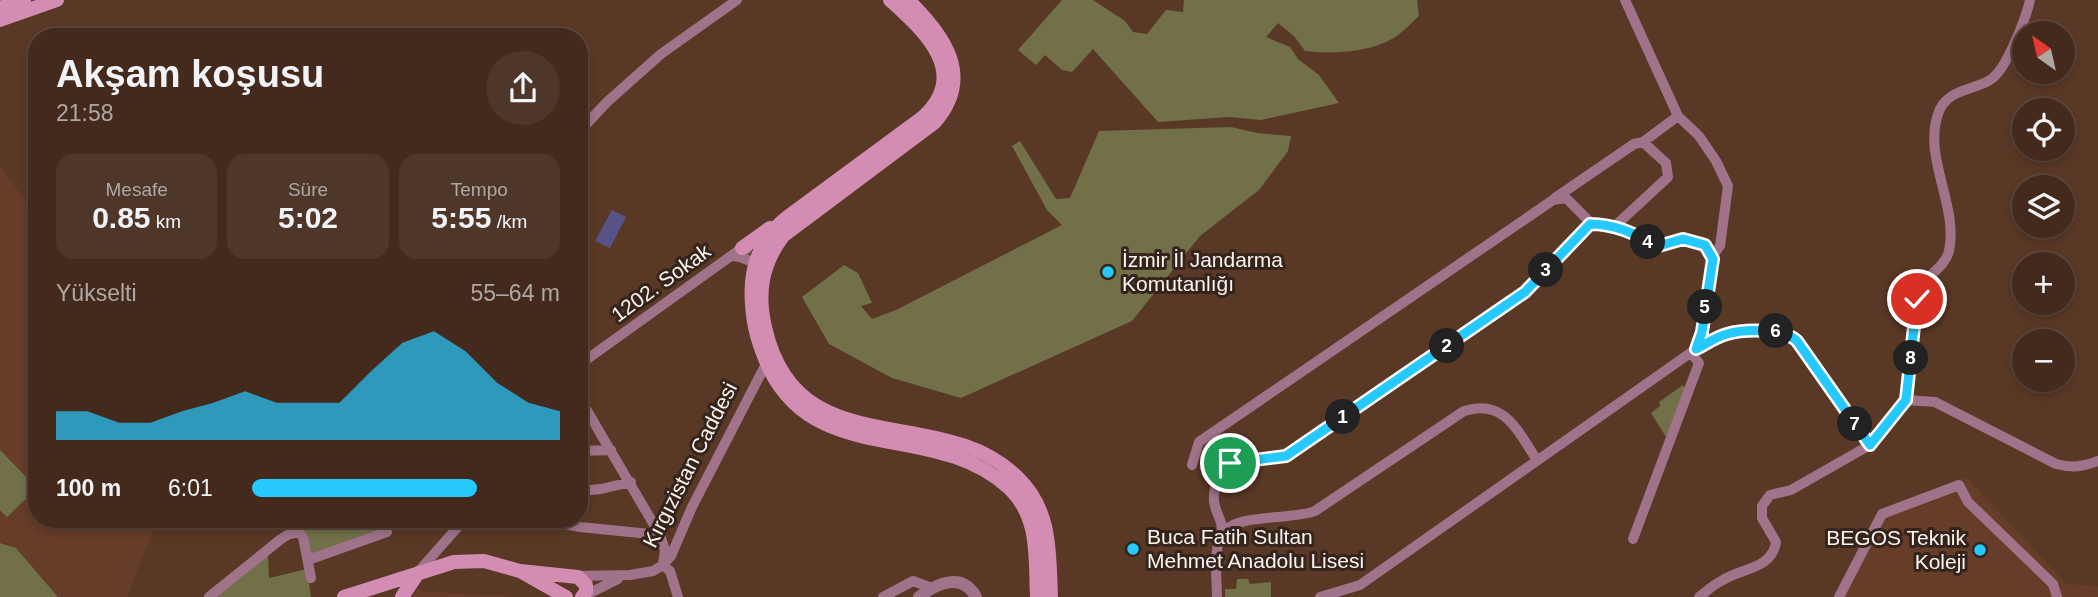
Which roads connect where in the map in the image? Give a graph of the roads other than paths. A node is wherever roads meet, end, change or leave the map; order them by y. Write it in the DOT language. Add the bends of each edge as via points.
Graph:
graph roads {
  1 [pos="24,0"];
  2 [pos="57,0"];
  3 [pos="737,0"];
  4 [pos="890,0"];
  5 [pos="908,0"];
  6 [pos="1625,0"];
  7 [pos="2030,0"];
  8 [pos="0,8"];
  9 [pos="0,20"];
  10 [pos="1678,116"];
  11 [pos="588,122"];
  12 [pos="1643,142"];
  13 [pos="1553,200"];
  14 [pos="789,216"];
  15 [pos="1590,224"];
  16 [pos="1614,227"];
  17 [pos="737,252"];
  18 [pos="1713,255"];
  19 [pos="762,260"];
  20 [pos="1694,351"];
  21 [pos="770,358"];
  22 [pos="588,359"];
  23 [pos="1906,400"];
  24 [pos="588,412"];
  25 [pos="1870,445"];
  26 [pos="611,450"];
  27 [pos="588,451"];
  28 [pos="1537,460"];
  29 [pos="2098,461"];
  30 [pos="1192,465"];
  31 [pos="631,482"];
  32 [pos="588,490"];
  33 [pos="299,528"];
  34 [pos="457,528"];
  35 [pos="588,528"];
  36 [pos="387,532"];
  37 [pos="290,534"];
  38 [pos="660,535"];
  39 [pos="1221,535"];
  40 [pos="1633,539"];
  41 [pos="308,560"];
  42 [pos="663,565"];
  43 [pos="520,572"];
  44 [pos="418,573"];
  45 [pos="630,575"];
  46 [pos="574,576"];
  47 [pos="311,578"];
  48 [pos="932,588"];
  49 [pos="209,597"];
  50 [pos="344,597"];
  51 [pos="402,597"];
  52 [pos="566,597"];
  53 [pos="583,597"];
  54 [pos="678,597"];
  55 [pos="883,597"];
  56 [pos="919,597"];
  57 [pos="976,597"];
  58 [pos="1037,597"];
  59 [pos="1051,597"];
  60 [pos="1217,597"];
  61 [pos="1320,597"];
  62 [pos="1699,597"];
  63 [pos="1839,597"];
  64 [pos="2057,597"];
  1 -- 8 [label="main road"];
  2 -- 9 [label="main road"];
  3 -- 11 [label="street" via="661,54"];
  4 -- 14 [label="main road" via="938,52 942,93 932,110"];
  5 -- 19 [label="main road" via="948,50 954,75 949,103 934,123 789,230"];
  6 -- 10 [label="street"];
  7 -- 23 [label="street" via="2000,71 1991,80 1947,99 1937,117 1935,149 1948,207 1950,242 1945,263 1923,285 1917,299"];
  10 -- 12 [label="street"];
  10 -- 18 [label="street" via="1699,136 1728,186 1720,246"];
  12 -- 13 [label="street"];
  12 -- 16 [label="street" via="1665,163 1668,177"];
  13 -- 15 [label="street" via="1566,198"];
  13 -- 30 [label="street" via="1199,442"];
  14 -- 17 [label="main road"];
  14 -- 19 [label="main road" via="771,232"];
  15 -- 16 [label="street"];
  15 -- 39 [label="street" via="1525,292 1286,456 1226,465 1220,471 1214,499"];
  16 -- 18 [label="street" via="1655,247 1683,239 1700,243"];
  17 -- 19 [label="street, 1202. Sokak"];
  17 -- 22 [label="street, 1202. Sokak"];
  18 -- 20 [label="street" via="1702,332"];
  19 -- 21 [label="main road" via="761,304"];
  20 -- 25 [label="street" via="1727,334 1774,331 1791,335"];
  20 -- 28 [label="street"];
  20 -- 40 [label="street" via="1699,363"];
  21 -- 42 [label="street, Kırgızistan Caddesi"];
  21 -- 58 [label="main road" via="776,380 790,400 816,421 969,460 1011,489 1032,526"];
  21 -- 59 [label="main road" via="807,400 825,411 971,448 1011,471 1043,513"];
  23 -- 25 [label="street"];
  23 -- 29 [label="street" via="1935,402 2056,464 2070,467"];
  24 -- 26 [label="street"];
  25 -- 62 [label="street" via="1791,490 1770,495 1762,506 1762,518 1776,542 1770,558 1723,579"];
  26 -- 27 [label="street"];
  26 -- 31 [label="street"];
  28 -- 39 [label="street" via="1504,415 1492,409 1468,409 1315,511 1238,522"];
  28 -- 61 [label="street" via="1360,585"];
  31 -- 32 [label="street"];
  31 -- 38 [label="street"];
  33 -- 37 [label="street"];
  34 -- 44 [label="street"];
  35 -- 38 [label="street"];
  36 -- 41 [label="street"];
  37 -- 41 [label="street" via="298,532 303,537"];
  37 -- 49 [label="street"];
  38 -- 42 [label="street"];
  39 -- 60 [label="street"];
  41 -- 47 [label="street"];
  42 -- 45 [label="street, Kırgızistan Caddesi"];
  42 -- 54 [label="street" via="670,571"];
  43 -- 44 [label="main road, Kırgızistan Caddesi" via="475,560"];
  43 -- 46 [label="main road, Kırgızistan Caddesi"];
  43 -- 52 [label="main road, Kırgızistan Caddesi"];
  44 -- 50 [label="main road, Kırgızistan Caddesi"];
  44 -- 51 [label="main road"];
  45 -- 46 [label="street, Kırgızistan Caddesi"];
  45 -- 53 [label="street, Kırgızistan Caddesi"];
  46 -- 52 [label="main road" via="562,586"];
  46 -- 53 [label="main road" via="587,588"];
  48 -- 55 [label="street" via="913,581"];
  48 -- 56 [label="street"];
  48 -- 57 [label="street" via="959,582"];
  63 -- 64 [label="street" via="1882,514 1959,485 1968,502 2053,584"];
}
